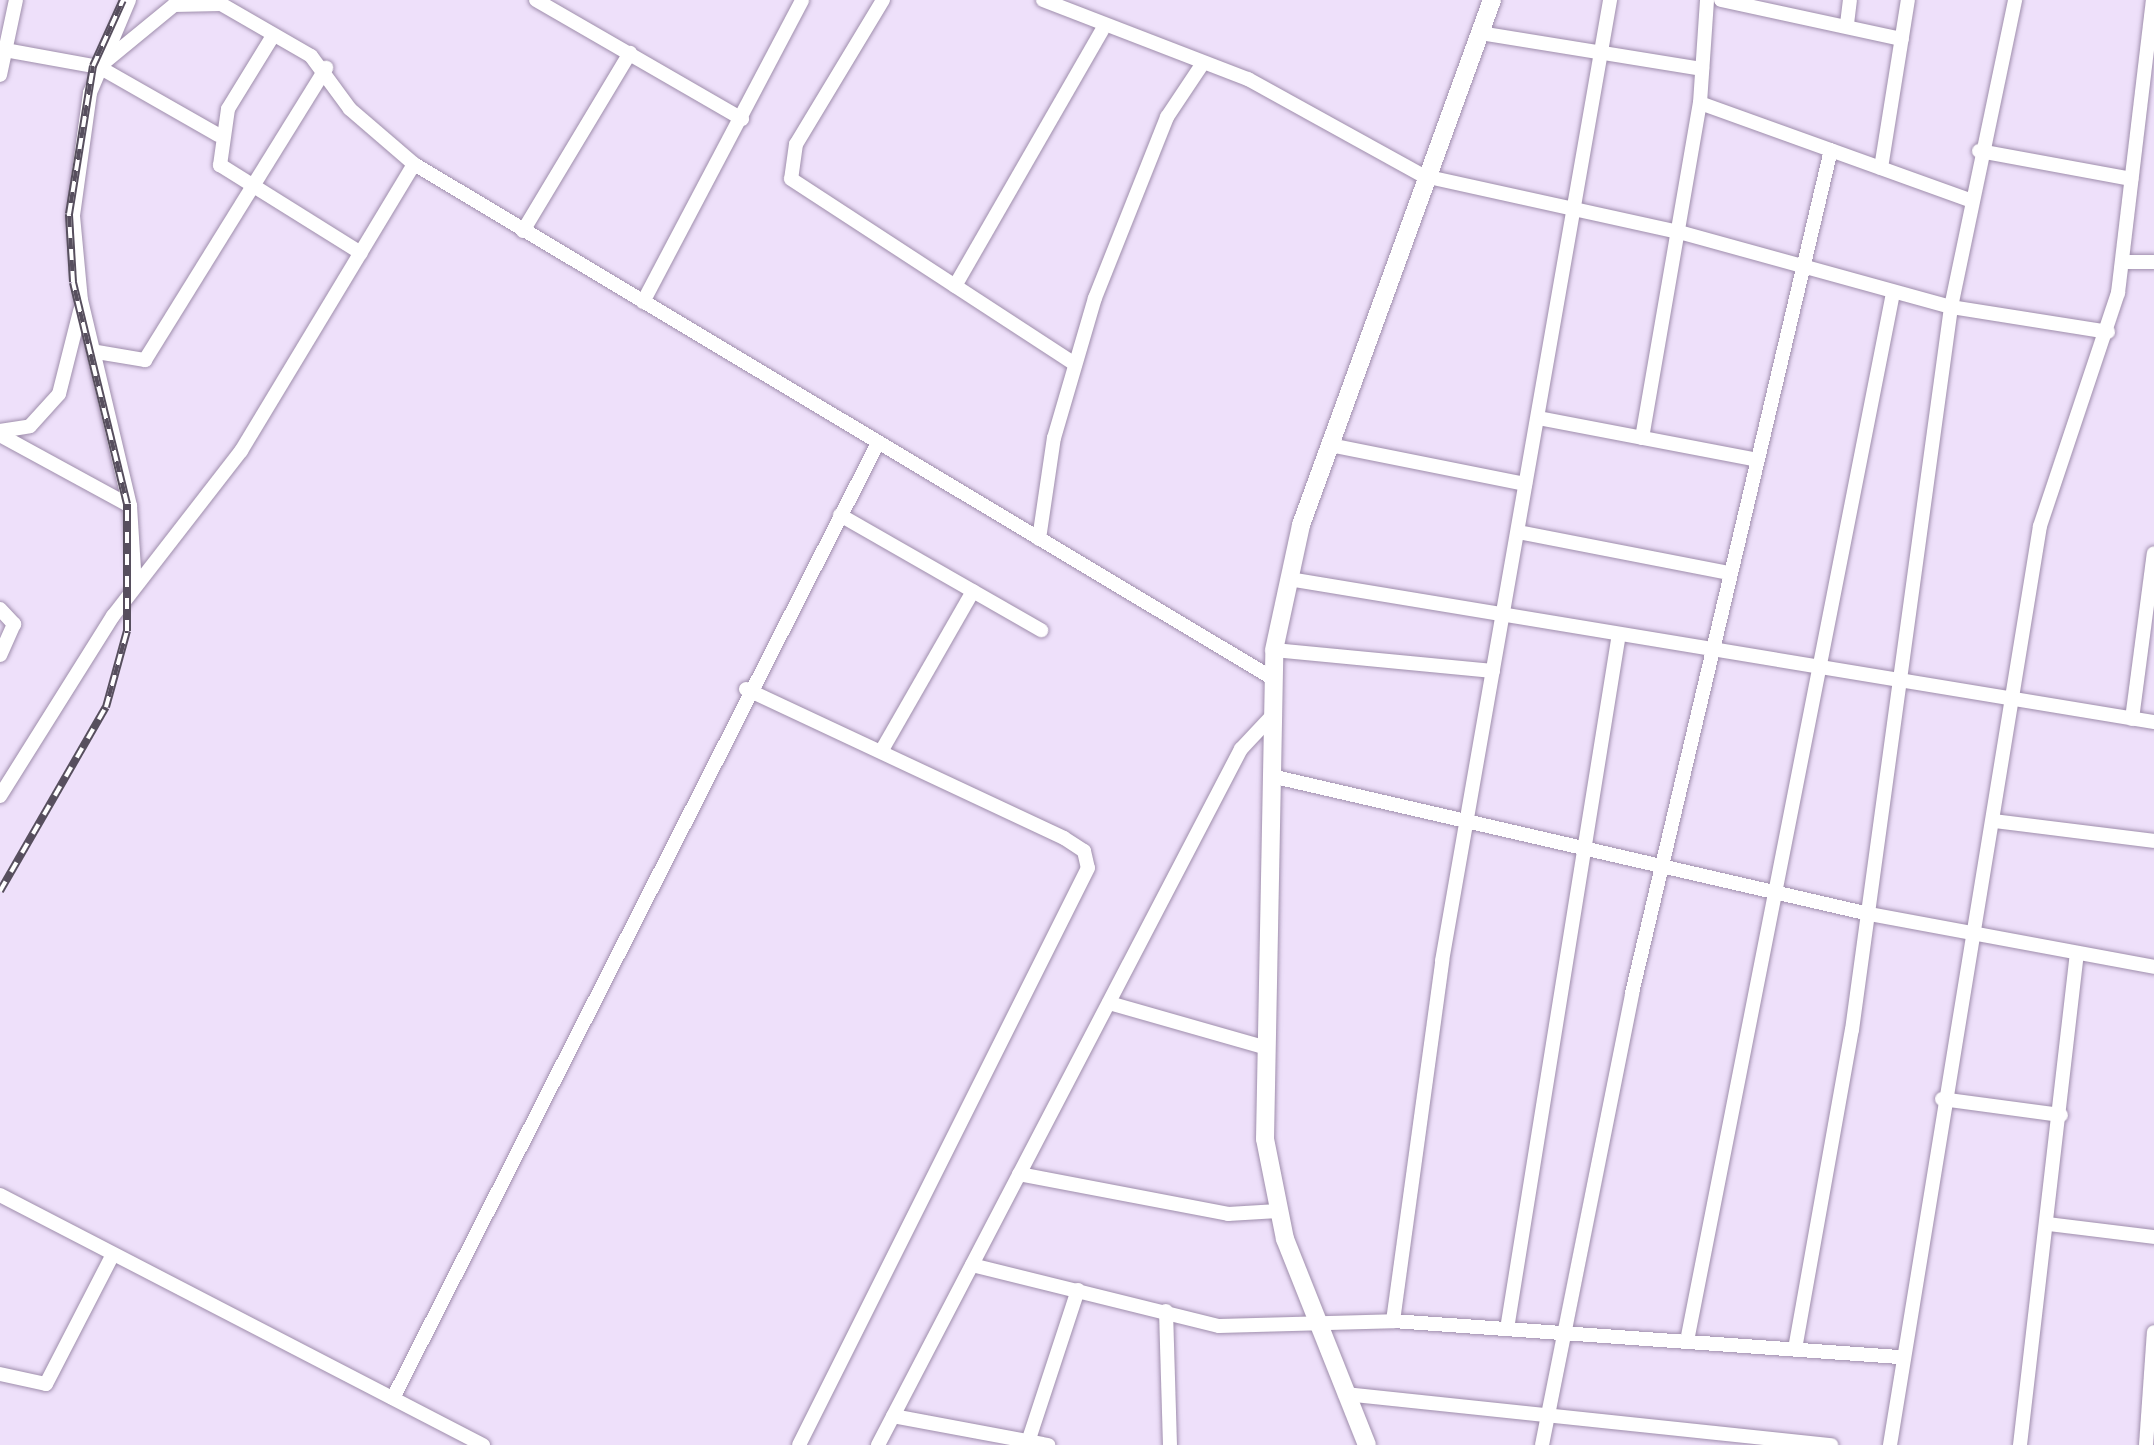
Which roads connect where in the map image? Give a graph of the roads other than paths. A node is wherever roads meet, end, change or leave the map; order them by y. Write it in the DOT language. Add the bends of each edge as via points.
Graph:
graph roads {
  1 [pos="129,0"];
  2 [pos="536,0"];
  3 [pos="802,0"];
  4 [pos="883,0"];
  5 [pos="1043,0"];
  6 [pos="1492,0"];
  7 [pos="1610,0"];
  8 [pos="1707,0"];
  9 [pos="1721,0"];
  10 [pos="1850,0"];
  11 [pos="1908,0"];
  12 [pos="2016,0"];
  13 [pos="2153,0"];
  14 [pos="10,8"];
  15 [pos="1848,24"];
  16 [pos="1102,30"];
  17 [pos="1480,33"];
  18 [pos="271,39"];
  19 [pos="1902,39"];
  20 [pos="5,50"];
  21 [pos="630,53"];
  22 [pos="1598,57"];
  23 [pos="1203,63"];
  24 [pos="99,67"];
  25 [pos="326,68"];
  26 [pos="1702,69"];
  27 [pos="0,75"];
  28 [pos="2148,99"];
  29 [pos="1700,102"];
  30 [pos="742,119"];
  31 [pos="218,135"];
  32 [pos="1830,150"];
  33 [pos="1979,152"];
  34 [pos="414,164"];
  35 [pos="1880,168"];
  36 [pos="1424,176"];
  37 [pos="2132,179"];
  38 [pos="249,183"];
  39 [pos="1969,200"];
  40 [pos="1571,207"];
  41 [pos="523,232"];
  42 [pos="1679,232"];
  43 [pos="361,253"];
  44 [pos="2124,262"];
  45 [pos="2154,262"];
  46 [pos="1802,268"];
  47 [pos="955,286"];
  48 [pos="1894,293"];
  49 [pos="82,300"];
  50 [pos="643,302"];
  51 [pos="1951,307"];
  52 [pos="2108,332"];
  53 [pos="97,352"];
  54 [pos="1073,363"];
  55 [pos="1538,418"];
  56 [pos="0,433"];
  57 [pos="1642,438"];
  58 [pos="878,445"];
  59 [pos="1330,445"];
  60 [pos="1754,458"];
  61 [pos="1525,484"];
  62 [pos="130,506"];
  63 [pos="840,515"];
  64 [pos="1518,532"];
  65 [pos="1040,539"];
  66 [pos="2154,553"];
  67 [pos="1728,573"];
  68 [pos="1288,579"];
  69 [pos="136,586"];
  70 [pos="973,592"];
  71 [pos="0,609"];
  72 [pos="1504,614"];
  73 [pos="1041,630"];
  74 [pos="1619,634"];
  75 [pos="1710,649"];
  76 [pos="1274,650"];
  77 [pos="0,655"];
  78 [pos="1815,668"];
  79 [pos="1493,671"];
  80 [pos="1272,678"];
  81 [pos="1902,684"];
  82 [pos="746,689"];
  83 [pos="2012,701"];
  84 [pos="1271,718"];
  85 [pos="2132,719"];
  86 [pos="2154,722"];
  87 [pos="882,750"];
  88 [pos="1272,776"];
  89 [pos="0,796"];
  90 [pos="1994,821"];
  91 [pos="1469,822"];
  92 [pos="2154,842"];
  93 [pos="1586,849"];
  94 [pos="1662,867"];
  95 [pos="1773,890"];
  96 [pos="1869,914"];
  97 [pos="1972,933"];
  98 [pos="2078,953"];
  99 [pos="2154,967"];
  100 [pos="1109,1002"];
  101 [pos="1263,1046"];
  102 [pos="1942,1099"];
  103 [pos="2060,1115"];
  104 [pos="1020,1174"];
  105 [pos="0,1194"];
  106 [pos="1278,1211"];
  107 [pos="2048,1224"];
  108 [pos="2154,1236"];
  109 [pos="114,1254"];
  110 [pos="972,1265"];
  111 [pos="1078,1290"];
  112 [pos="1166,1311"];
  113 [pos="1313,1319"];
  114 [pos="1393,1321"];
  115 [pos="1507,1329"];
  116 [pos="1564,1332"];
  117 [pos="2154,1332"];
  118 [pos="1686,1341"];
  119 [pos="1795,1349"];
  120 [pos="1899,1357"];
  121 [pos="0,1374"];
  122 [pos="1345,1394"];
  123 [pos="393,1398"];
  124 [pos="893,1416"];
  125 [pos="1548,1416"];
  126 [pos="1028,1442"];
  127 [pos="484,1445"];
  128 [pos="799,1445"];
  129 [pos="878,1445"];
  130 [pos="1048,1445"];
  131 [pos="1170,1445"];
  132 [pos="1367,1445"];
  133 [pos="1542,1445"];
  134 [pos="1831,1445"];
  135 [pos="1890,1445"];
  136 [pos="2020,1445"];
  137 [pos="2146,1445"];
  1 -- 24 [label="street"];
  2 -- 21 [label="street"];
  3 -- 30 [label="street"];
  4 -- 47 [label="street" via="796,144 791,178"];
  5 -- 16 [label="street"];
  6 -- 17 [label="street"];
  7 -- 22 [label="street"];
  8 -- 26 [label="street"];
  9 -- 15 [label="street"];
  10 -- 15 [label="street"];
  11 -- 19 [label="street"];
  12 -- 33 [label="street"];
  13 -- 28 [label="street"];
  14 -- 20 [label="street"];
  15 -- 19 [label="street"];
  16 -- 23 [label="street"];
  16 -- 47 [label="street"];
  17 -- 22 [label="street"];
  17 -- 36 [label="street"];
  18 -- 24 [label="street" via="221,4 190,1 156,17"];
  18 -- 25 [label="street"];
  18 -- 31 [label="street"];
  19 -- 35 [label="street"];
  20 -- 24 [label="street"];
  20 -- 27 [label="street"];
  21 -- 30 [label="street"];
  21 -- 41 [label="street"];
  22 -- 26 [label="street"];
  22 -- 40 [label="street"];
  23 -- 36 [label="street"];
  23 -- 54 [label="street" via="1168,117"];
  24 -- 31 [label="street"];
  24 -- 49 [label="street" via="76,167"];
  25 -- 34 [label="street" via="350,109"];
  25 -- 38 [label="street"];
  26 -- 29 [label="street"];
  28 -- 37 [label="street"];
  29 -- 32 [label="street"];
  29 -- 42 [label="street"];
  30 -- 50 [label="street"];
  31 -- 38 [label="street" via="220,165"];
  32 -- 35 [label="street"];
  32 -- 46 [label="street"];
  33 -- 37 [label="street"];
  33 -- 39 [label="street"];
  34 -- 41 [label="street"];
  34 -- 43 [label="street"];
  35 -- 39 [label="street"];
  36 -- 40 [label="street"];
  36 -- 59 [label="street"];
  37 -- 44 [label="street"];
  38 -- 43 [label="street"];
  38 -- 53 [label="street" via="145,360"];
  39 -- 51 [label="street"];
  40 -- 42 [label="street"];
  40 -- 55 [label="street"];
  41 -- 50 [label="street"];
  42 -- 46 [label="street"];
  42 -- 57 [label="street"];
  43 -- 69 [label="street" via="241,451"];
  44 -- 45 [label="street"];
  44 -- 52 [label="street"];
  46 -- 48 [label="street"];
  46 -- 60 [label="street"];
  47 -- 54 [label="street"];
  48 -- 51 [label="street"];
  48 -- 78 [label="street"];
  49 -- 53 [label="street"];
  49 -- 56 [label="street" via="59,394 30,426"];
  50 -- 58 [label="street"];
  51 -- 52 [label="street"];
  51 -- 81 [label="street"];
  52 -- 83 [label="street" via="2046,500"];
  53 -- 62 [label="street"];
  54 -- 65 [label="street"];
  55 -- 57 [label="street"];
  55 -- 61 [label="street"];
  56 -- 62 [label="street"];
  57 -- 60 [label="street"];
  58 -- 63 [label="street"];
  58 -- 65 [label="street"];
  59 -- 61 [label="street"];
  59 -- 68 [label="street"];
  60 -- 67 [label="street"];
  61 -- 64 [label="street"];
  62 -- 69 [label="street"];
  63 -- 70 [label="street"];
  63 -- 82 [label="street"];
  64 -- 67 [label="street"];
  64 -- 72 [label="street"];
  65 -- 80 [label="street"];
  66 -- 85 [label="street"];
  67 -- 75 [label="street"];
  68 -- 72 [label="street"];
  68 -- 76 [label="street"];
  69 -- 89 [label="street"];
  70 -- 73 [label="street"];
  70 -- 87 [label="street"];
  71 -- 77 [label="street" via="14,624"];
  72 -- 74 [label="street"];
  72 -- 79 [label="street"];
  74 -- 75 [label="street"];
  74 -- 93 [label="street"];
  75 -- 78 [label="street"];
  75 -- 94 [label="street"];
  76 -- 79 [label="street"];
  76 -- 80 [label="street"];
  78 -- 81 [label="street"];
  78 -- 95 [label="street"];
  79 -- 91 [label="street"];
  80 -- 84 [label="street"];
  81 -- 83 [label="street"];
  81 -- 96 [label="street"];
  82 -- 87 [label="street"];
  82 -- 123 [label="street"];
  83 -- 85 [label="street"];
  83 -- 90 [label="street"];
  84 -- 88 [label="street"];
  84 -- 100 [label="street" via="1240,749"];
  85 -- 86 [label="street"];
  87 -- 128 [label="street" via="1076,845 1087,879"];
  88 -- 91 [label="street"];
  88 -- 101 [label="street"];
  90 -- 92 [label="street"];
  90 -- 97 [label="street"];
  91 -- 93 [label="street"];
  91 -- 114 [label="street"];
  93 -- 94 [label="street"];
  93 -- 115 [label="street"];
  94 -- 95 [label="street"];
  94 -- 116 [label="street"];
  95 -- 96 [label="street"];
  95 -- 118 [label="street"];
  96 -- 97 [label="street"];
  96 -- 119 [label="street"];
  97 -- 98 [label="street"];
  97 -- 102 [label="street"];
  98 -- 99 [label="street"];
  98 -- 103 [label="street"];
  100 -- 101 [label="street"];
  100 -- 104 [label="street"];
  101 -- 106 [label="street"];
  102 -- 103 [label="street"];
  102 -- 120 [label="street"];
  103 -- 107 [label="street"];
  104 -- 106 [label="street" via="1228,1214"];
  104 -- 110 [label="street"];
  105 -- 109 [label="street"];
  106 -- 113 [label="street"];
  107 -- 108 [label="street"];
  107 -- 136 [label="street"];
  109 -- 121 [label="street" via="52,1377 26,1387"];
  109 -- 123 [label="street"];
  110 -- 111 [label="street"];
  110 -- 124 [label="street"];
  111 -- 112 [label="street"];
  111 -- 126 [label="street"];
  112 -- 113 [label="street" via="1219,1326"];
  112 -- 131 [label="street"];
  113 -- 114 [label="street"];
  113 -- 122 [label="street"];
  114 -- 115 [label="street"];
  115 -- 116 [label="street"];
  116 -- 118 [label="street"];
  116 -- 125 [label="street"];
  117 -- 137 [label="street"];
  118 -- 119 [label="street"];
  119 -- 120 [label="street"];
  120 -- 135 [label="street"];
  122 -- 125 [label="street"];
  122 -- 132 [label="street"];
  123 -- 127 [label="street"];
  124 -- 126 [label="street"];
  124 -- 129 [label="street"];
  125 -- 133 [label="street"];
  125 -- 134 [label="street"];
  126 -- 130 [label="street"];
}
